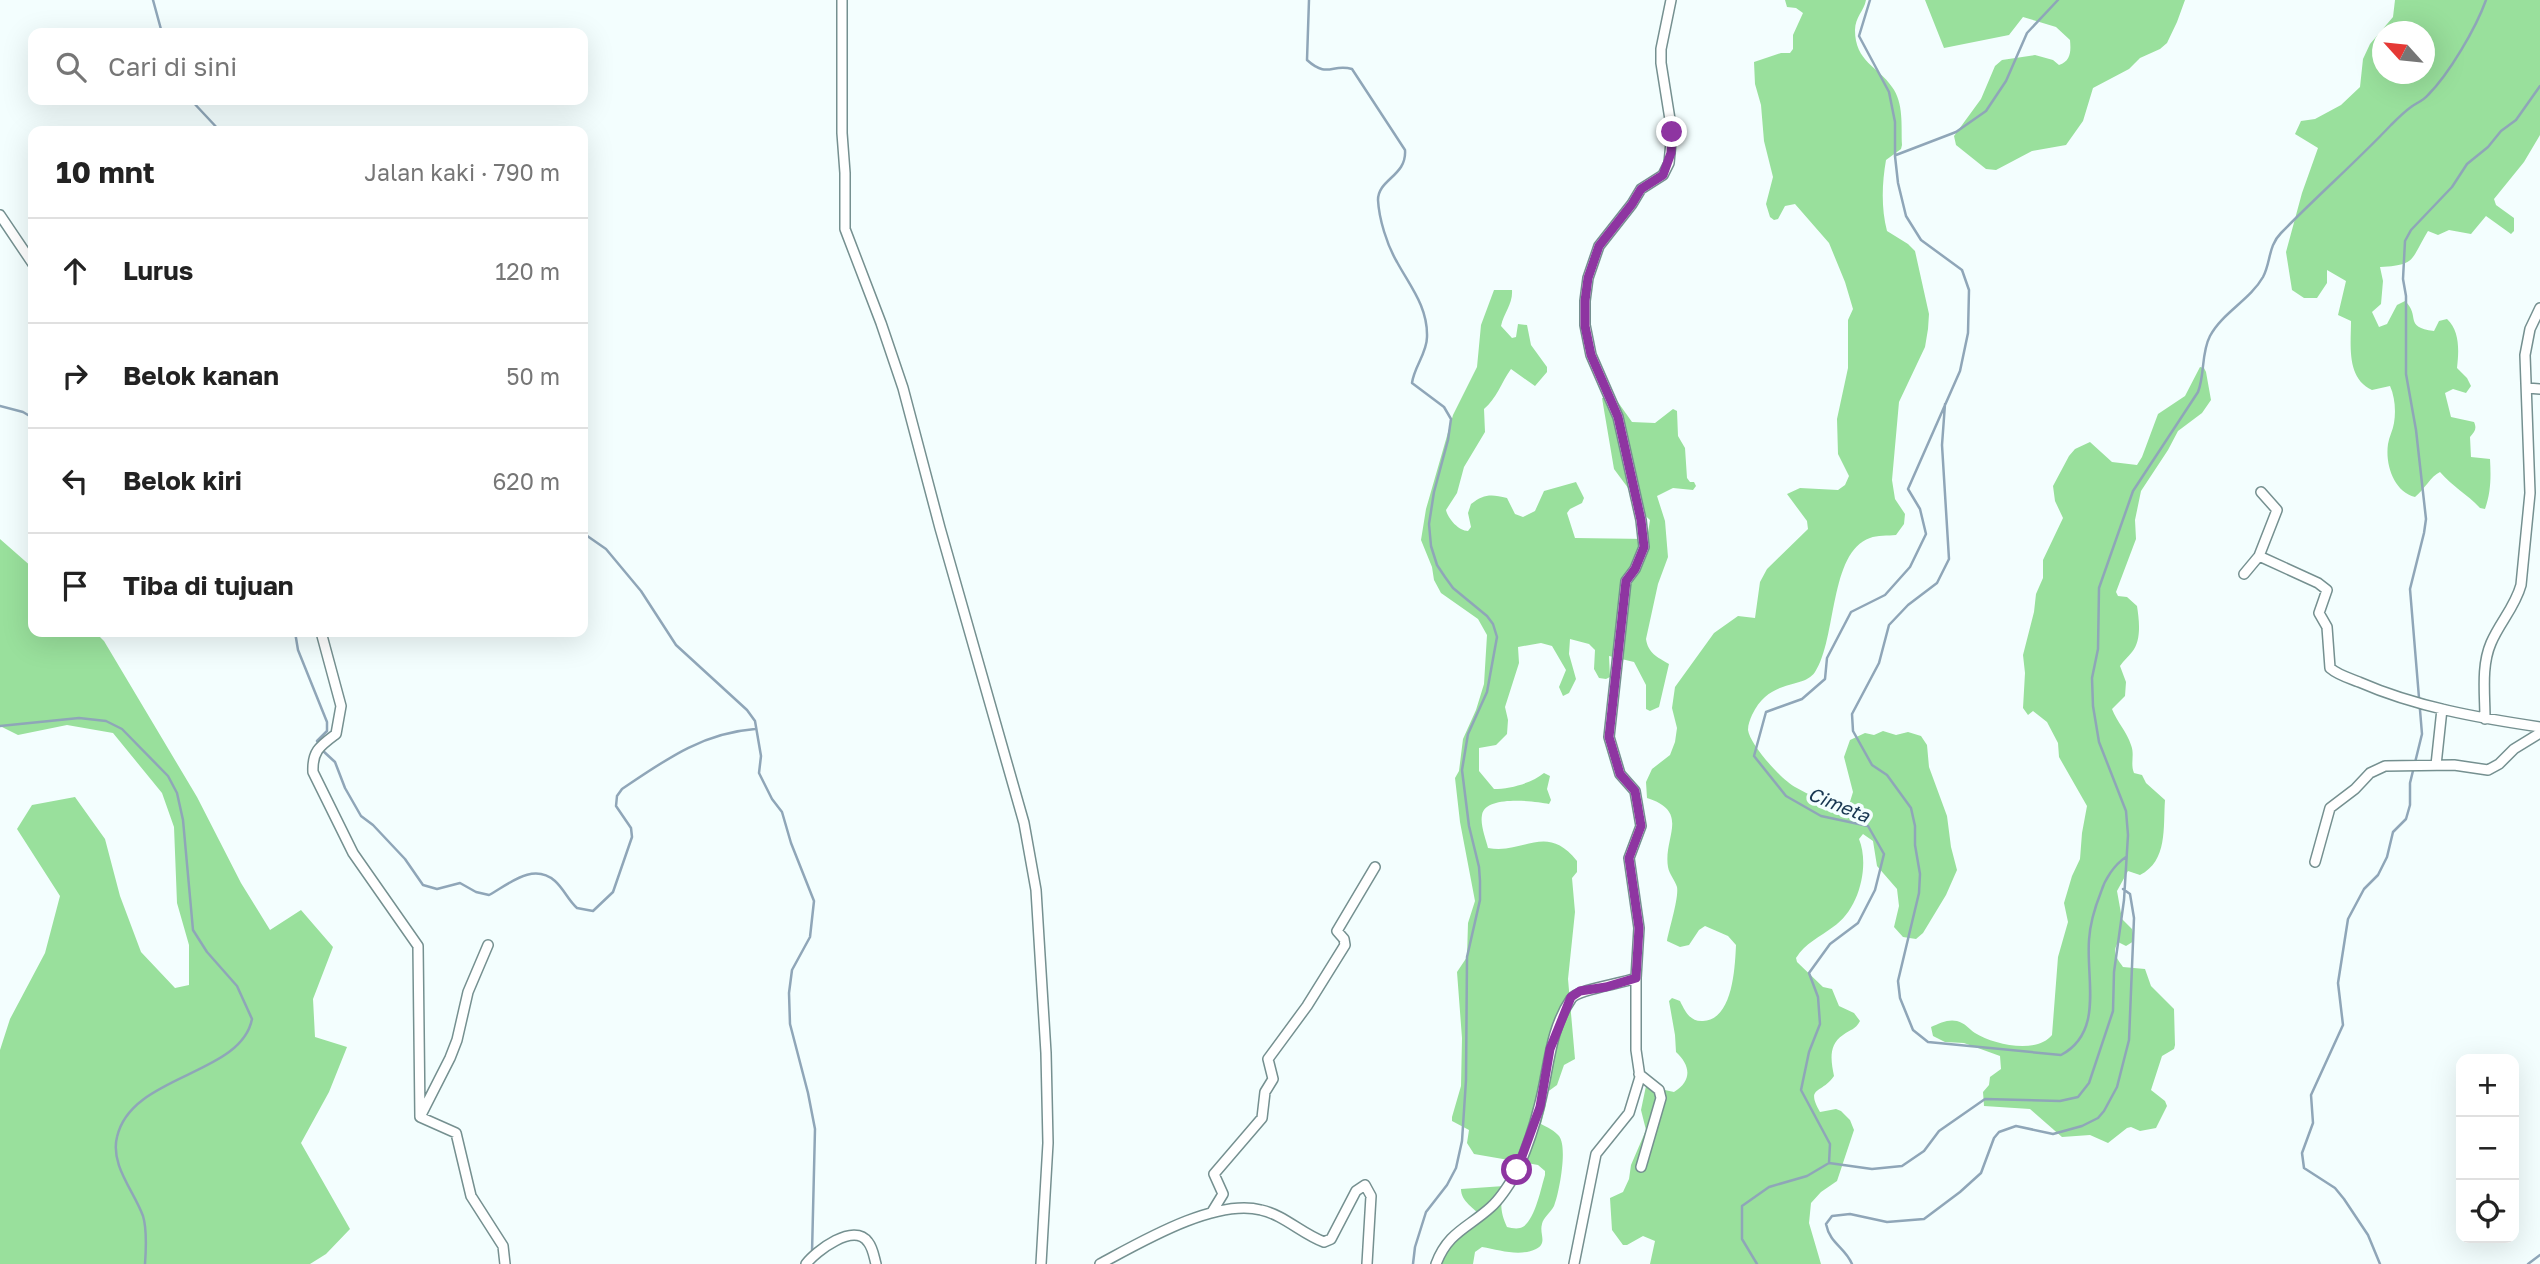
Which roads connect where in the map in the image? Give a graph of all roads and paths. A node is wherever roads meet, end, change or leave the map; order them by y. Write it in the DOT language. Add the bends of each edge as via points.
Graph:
graph roads {
  1 [pos="842,0"];
  2 [pos="1671,0"];
  3 [pos="0,215"];
  4 [pos="28,257"];
  5 [pos="2540,308"];
  6 [pos="2527,388"];
  7 [pos="2540,389"];
  8 [pos="2261,492"];
  9 [pos="2259,556"];
  10 [pos="2244,574"];
  11 [pos="322,637"];
  12 [pos="2442,709"];
  13 [pos="2485,719"];
  14 [pos="2540,727"];
  15 [pos="2540,733"];
  16 [pos="2436,765"];
  17 [pos="2315,862"];
  18 [pos="1375,867"];
  19 [pos="488,945"];
  20 [pos="1636,978"];
  21 [pos="1639,1074"];
  22 [pos="420,1117"];
  23 [pos="1642,1167"];
  24 [pos="1212,1212"];
  25 [pos="505,1264"];
  26 [pos="806,1264"];
  27 [pos="876,1264"];
  28 [pos="1041,1264"];
  29 [pos="1100,1264"];
  30 [pos="1367,1264"];
  31 [pos="1436,1264"];
  32 [pos="1574,1264"];
  1 -- 28 [label="street" via="845,229 903,388 1033,864 1048,1143"];
  2 -- 20 [label="street" via="1661,56 1672,132 1669,163 1663,175 1641,189 1599,246 1585,301 1591,355 1618,417 1644,547 1626,581 1609,737 1620,774 1635,791 1641,826 1629,858 1639,928"];
  3 -- 4 [label="street"];
  5 -- 6 [label="street" via="2526,343"];
  6 -- 7 [label="street"];
  6 -- 13 [label="street" via="2530,493 2521,585 2486,657"];
  8 -- 9 [label="street" via="2277,510"];
  9 -- 10 [label="street"];
  9 -- 12 [label="street" via="2327,590 2319,613 2327,627 2332,670 2376,691"];
  11 -- 22 [label="street" via="341,706 336,734 320,746 313,758 313,772 353,853 418,946"];
  12 -- 13 [label="street"];
  12 -- 16 [label="street"];
  13 -- 14 [label="street"];
  15 -- 16 [label="street" via="2488,770"];
  16 -- 17 [label="street" via="2385,766 2370,773 2330,808"];
  18 -- 24 [label="street" via="1337,930 1345,945 1268,1059 1273,1079 1265,1092 1262,1118 1214,1174 1223,1194"];
  19 -- 22 [label="street" via="468,992 450,1059"];
  20 -- 21 [label="street"];
  20 -- 31 [label="street" via="1571,997 1550,1049 1540,1107 1517,1170 1491,1207 1453,1234"];
  21 -- 23 [label="street" via="1659,1090 1661,1098"];
  21 -- 32 [label="street" via="1629,1113 1596,1154"];
  22 -- 25 [label="street" via="456,1133 471,1196 503,1246"];
  24 -- 29 [label="street"];
  24 -- 30 [label="street" via="1263,1210 1324,1242 1331,1238 1356,1191 1365,1185 1371,1196"];
  26 -- 27 [label="street" via="819,1250 856,1235 869,1244"];
}
